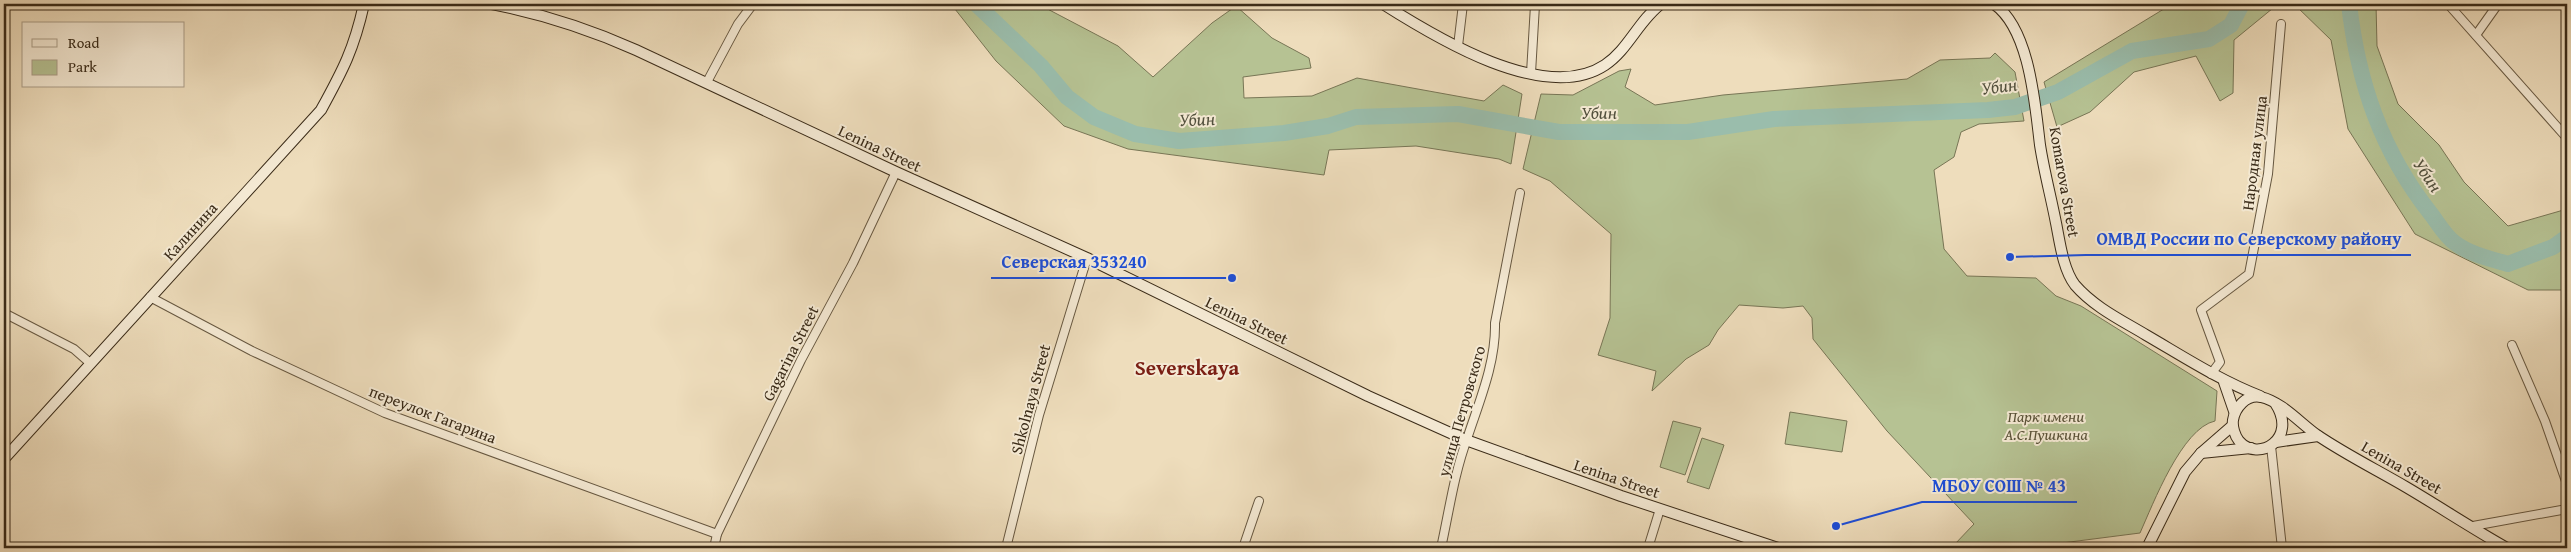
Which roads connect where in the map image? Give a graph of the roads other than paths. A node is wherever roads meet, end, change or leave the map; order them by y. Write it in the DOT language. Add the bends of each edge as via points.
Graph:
graph roads {
  1 [pos="364,4"];
  2 [pos="492,4"];
  3 [pos="753,4"];
  4 [pos="1384,4"];
  5 [pos="1463,4"];
  6 [pos="1546,4"];
  7 [pos="1661,4"];
  8 [pos="1994,4"];
  9 [pos="2448,4"];
  10 [pos="2498,4"];
  11 [pos="2281,24"];
  12 [pos="2476,36"];
  13 [pos="1458,46"];
  14 [pos="1531,73"];
  15 [pos="707,82"];
  16 [pos="2567,138"];
  17 [pos="896,172"];
  18 [pos="1520,193"];
  19 [pos="1087,258"];
  20 [pos="150,297"];
  21 [pos="4,313"];
  22 [pos="2512,345"];
  23 [pos="90,363"];
  24 [pos="2211,374"];
  25 [pos="2224,382"];
  26 [pos="2260,396"];
  27 [pos="2275,403"];
  28 [pos="2234,411"];
  29 [pos="2232,426"];
  30 [pos="2318,436"];
  31 [pos="1466,440"];
  32 [pos="2273,444"];
  33 [pos="2250,448"];
  34 [pos="2201,453"];
  35 [pos="4,459"];
  36 [pos="2567,484"];
  37 [pos="1259,501"];
  38 [pos="1660,509"];
  39 [pos="2567,509"];
  40 [pos="2472,526"];
  41 [pos="717,534"];
  42 [pos="714,548"];
  43 [pos="1006,548"];
  44 [pos="1243,548"];
  45 [pos="1441,548"];
  46 [pos="1648,548"];
  47 [pos="1778,548"];
  48 [pos="2147,548"];
  49 [pos="2282,548"];
  50 [pos="2507,548"];
  1 -- 20 [label="street, Калинина" via="347,63 320,110"];
  2 -- 15 [label="street, Lenina Street" via="543,15 606,37"];
  3 -- 15 [label="street" via="738,24"];
  4 -- 13 [label="street" via="1424,30"];
  5 -- 13 [label="street"];
  6 -- 14 [label="street" via="1536,5"];
  7 -- 14 [label="street" via="1603,66 1581,76 1550,77"];
  8 -- 24 [label="street, Komarova Street" via="2015,31 2028,65 2060,242 2074,283 2095,304"];
  9 -- 12 [label="street"];
  10 -- 12 [label="street"];
  11 -- 24 [label="street, Народная улица" via="2268,174 2249,274 2201,310 2220,362"];
  12 -- 16 [label="street"];
  13 -- 14 [label="street" via="1515,70"];
  15 -- 17 [label="street, Lenina Street"];
  17 -- 19 [label="street, Lenina Street"];
  17 -- 41 [label="street, Gagarina Street"];
  18 -- 31 [label="street, улица Петровского" via="1495,323 1496,338 1478,412"];
  19 -- 31 [label="street, Lenina Street" via="1368,396"];
  19 -- 43 [label="street, Shkolnaya Street" via="1039,415"];
  20 -- 23 [label="street, Калинина"];
  20 -- 41 [label="street, переулок Гагарина" via="252,351 386,412"];
  21 -- 23 [label="street" via="74,348"];
  22 -- 36 [label="street" via="2545,421"];
  23 -- 35 [label="street, Калинина"];
  24 -- 25 [label="street, Komarova Street"];
  25 -- 26 [label="street, Komarova Street"];
  25 -- 28 [label="street"];
  26 -- 27 [label="street"];
  26 -- 28 [label="street" via="2244,400"];
  27 -- 30 [label="street"];
  27 -- 32 [label="street" via="2283,414 2282,432"];
  28 -- 29 [label="street"];
  29 -- 33 [label="street" via="2240,442"];
  29 -- 34 [label="street"];
  30 -- 32 [label="street"];
  30 -- 40 [label="street, Lenina Street"];
  31 -- 38 [label="street, Lenina Street"];
  31 -- 45 [label="street, улица Петровского"];
  32 -- 33 [label="street"];
  32 -- 49 [label="street"];
  33 -- 34 [label="street"];
  34 -- 48 [label="street" via="2185,472"];
  37 -- 44 [label="street"];
  38 -- 46 [label="street"];
  38 -- 47 [label="street, Lenina Street"];
  39 -- 40 [label="street"];
  40 -- 50 [label="street, Lenina Street"];
  41 -- 42 [label="street, Gagarina Street"];
}
